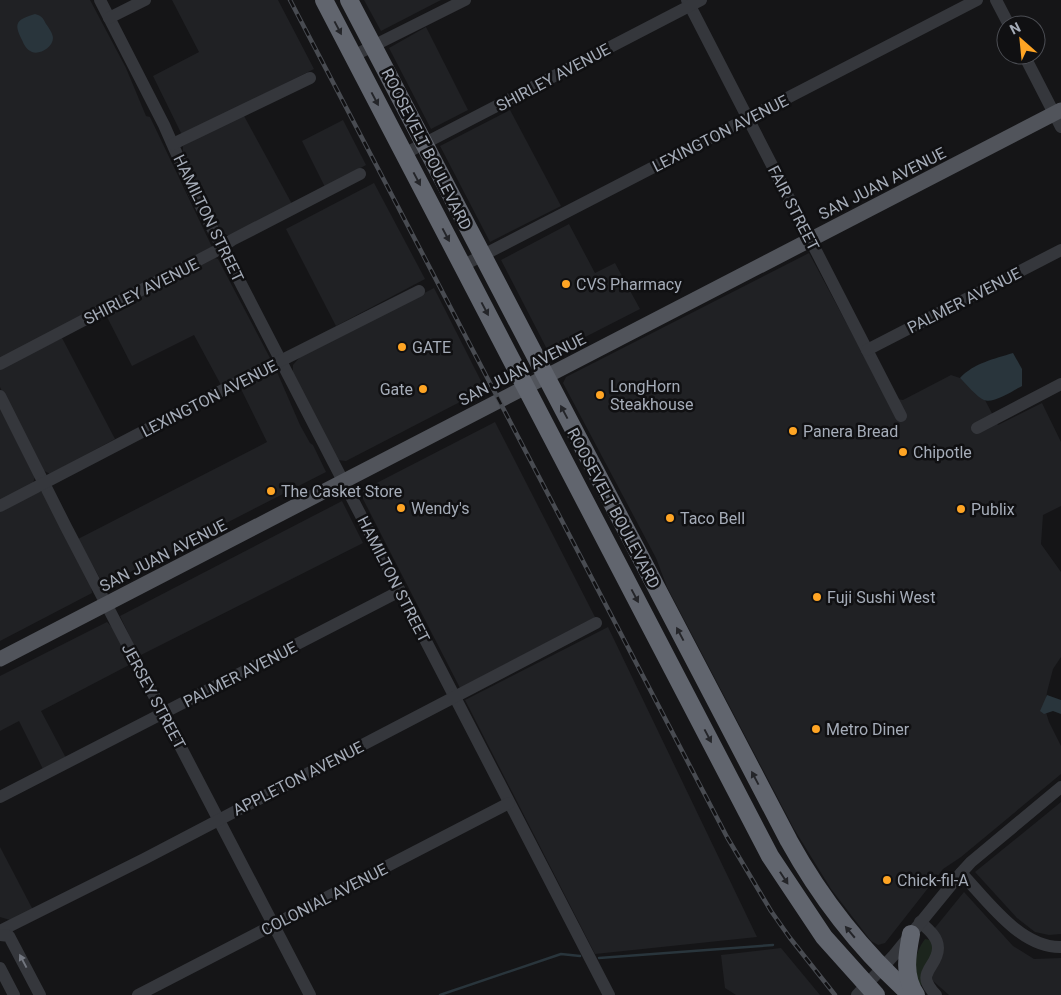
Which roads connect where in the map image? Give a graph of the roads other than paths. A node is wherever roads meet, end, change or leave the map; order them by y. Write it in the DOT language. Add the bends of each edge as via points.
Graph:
graph roads {
  1 [pos="100,0"];
  2 [pos="145,0"];
  3 [pos="324,0"];
  4 [pos="349,0"];
  5 [pos="465,0"];
  6 [pos="977,0"];
  7 [pos="996,0"];
  8 [pos="693,2"];
  9 [pos="1004,15"];
  10 [pos="109,18"];
  11 [pos="373,46"];
  12 [pos="353,56"];
  13 [pos="1030,65"];
  14 [pos="310,78"];
  15 [pos="1059,117"];
  16 [pos="748,118"];
  17 [pos="173,144"];
  18 [pos="424,144"];
  19 [pos="404,154"];
  20 [pos="360,174"];
  21 [pos="811,240"];
  22 [pos="222,247"];
  23 [pos="1061,250"];
  24 [pos="482,256"];
  25 [pos="462,266"];
  26 [pos="419,292"];
  27 [pos="867,350"];
  28 [pos="281,361"];
  29 [pos="0,364"];
  30 [pos="546,377"];
  31 [pos="1061,384"];
  32 [pos="526,387"];
  33 [pos="0,396"];
  34 [pos="901,416"];
  35 [pos="977,428"];
  36 [pos="343,482"];
  37 [pos="44,483"];
  38 [pos="586,503"];
  39 [pos="0,506"];
  40 [pos="649,575"];
  41 [pos="400,591"];
  42 [pos="106,604"];
  43 [pos="596,623"];
  44 [pos="0,659"];
  45 [pos="454,697"];
  46 [pos="164,714"];
  47 [pos="734,786"];
  48 [pos="1061,787"];
  49 [pos="0,797"];
  50 [pos="510,803"];
  51 [pos="219,820"];
  52 [pos="777,821"];
  53 [pos="770,856"];
  54 [pos="961,873"];
  55 [pos="274,926"];
  56 [pos="916,928"];
  57 [pos="0,933"];
  58 [pos="1061,947"];
  59 [pos="0,968"];
  60 [pos="883,968"];
  61 [pos="867,992"];
  62 [pos="14,995"];
  63 [pos="40,995"];
  64 [pos="138,995"];
  65 [pos="310,995"];
  66 [pos="609,995"];
  67 [pos="911,995"];
  68 [pos="916,995"];
  69 [pos="936,995"];
  1 -- 10 [label="street, HAMILTON STREET"];
  2 -- 10 [label="street"];
  3 -- 12 [label="highway, ROOSEVELT BOULEVARD, one-way"];
  4 -- 11 [label="highway, ROOSEVELT BOULEVARD"];
  5 -- 11 [label="street"];
  6 -- 16 [label="street, LEXINGTON AVENUE"];
  7 -- 9 [label="street"];
  8 -- 16 [label="street, FAIR STREET"];
  8 -- 18 [label="street, SHIRLEY AVENUE"];
  10 -- 17 [label="street, HAMILTON STREET"];
  11 -- 12 [label="street"];
  11 -- 18 [label="highway, ROOSEVELT BOULEVARD"];
  12 -- 19 [label="highway, ROOSEVELT BOULEVARD, one-way"];
  13 -- 15 [label="street"];
  14 -- 17 [label="street"];
  15 -- 21 [label="main road, SAN JUAN AVENUE"];
  16 -- 21 [label="street, FAIR STREET"];
  16 -- 24 [label="street, LEXINGTON AVENUE"];
  17 -- 22 [label="street, HAMILTON STREET"];
  18 -- 19 [label="street, SHIRLEY AVENUE"];
  18 -- 24 [label="highway, ROOSEVELT BOULEVARD"];
  19 -- 25 [label="highway, ROOSEVELT BOULEVARD, one-way"];
  20 -- 22 [label="street, SHIRLEY AVENUE"];
  21 -- 27 [label="street, FAIR STREET"];
  21 -- 30 [label="main road, SAN JUAN AVENUE"];
  22 -- 28 [label="street, HAMILTON STREET"];
  22 -- 29 [label="street, SHIRLEY AVENUE"];
  23 -- 27 [label="street, PALMER AVENUE"];
  24 -- 25 [label="street, LEXINGTON AVENUE"];
  24 -- 30 [label="highway, ROOSEVELT BOULEVARD"];
  25 -- 32 [label="highway, ROOSEVELT BOULEVARD, one-way"];
  26 -- 28 [label="street, LEXINGTON AVENUE"];
  27 -- 34 [label="street, FAIR STREET"];
  28 -- 36 [label="street, HAMILTON STREET"];
  28 -- 37 [label="street, LEXINGTON AVENUE"];
  30 -- 32 [label="main road, SAN JUAN AVENUE"];
  40 -- 30 [label="highway, ROOSEVELT BOULEVARD, one-way"];
  31 -- 35 [label="street"];
  32 -- 36 [label="main road, SAN JUAN AVENUE"];
  32 -- 38 [label="highway, ROOSEVELT BOULEVARD"];
  33 -- 37 [label="street, JERSEY STREET"];
  36 -- 41 [label="street, HAMILTON STREET"];
  36 -- 42 [label="main road, SAN JUAN AVENUE"];
  37 -- 39 [label="street, LEXINGTON AVENUE"];
  37 -- 42 [label="street, JERSEY STREET"];
  38 -- 40 [label="highway" via="598,510 606,521 631,566 640,574"];
  38 -- 47 [label="highway, ROOSEVELT BOULEVARD, one-way"];
  52 -- 40 [label="highway, ROOSEVELT BOULEVARD, one-way"];
  41 -- 45 [label="street, HAMILTON STREET"];
  41 -- 46 [label="street, PALMER AVENUE"];
  42 -- 44 [label="main road, SAN JUAN AVENUE"];
  42 -- 46 [label="street, JERSEY STREET"];
  43 -- 45 [label="street, APPLETON AVENUE"];
  45 -- 50 [label="street, HAMILTON STREET"];
  45 -- 51 [label="street, APPLETON AVENUE"];
  46 -- 49 [label="street, PALMER AVENUE"];
  46 -- 51 [label="street, JERSEY STREET"];
  47 -- 52 [label="highway" via="762,816"];
  47 -- 53 [label="highway, ROOSEVELT BOULEVARD"];
  48 -- 54 [label="street"];
  50 -- 55 [label="street, COLONIAL AVENUE"];
  50 -- 66 [label="street, HAMILTON STREET"];
  51 -- 55 [label="street, JERSEY STREET"];
  51 -- 57 [label="street, APPLETON AVENUE"];
  52 -- 53 [label="highway"];
  60 -- 52 [label="highway, ROOSEVELT BOULEVARD, one-way" via="826,900"];
  53 -- 61 [label="highway, ROOSEVELT BOULEVARD, one-way"];
  54 -- 56 [label="street"];
  54 -- 58 [label="street" via="1020,933 1038,943"];
  55 -- 64 [label="street, COLONIAL AVENUE"];
  55 -- 65 [label="street, JERSEY STREET"];
  56 -- 60 [label="street"];
  56 -- 68 [label="highway" via="907,954 907,968 908,979"];
  56 -- 69 [label="street" via="929,930 937,942 938,950 926,982"];
  63 -- 57 [label="street, one-way" via="9,936"];
  59 -- 62 [label="street"];
  60 -- 61 [label="street"];
  60 -- 67 [label="highway, ROOSEVELT BOULEVARD"];
}
